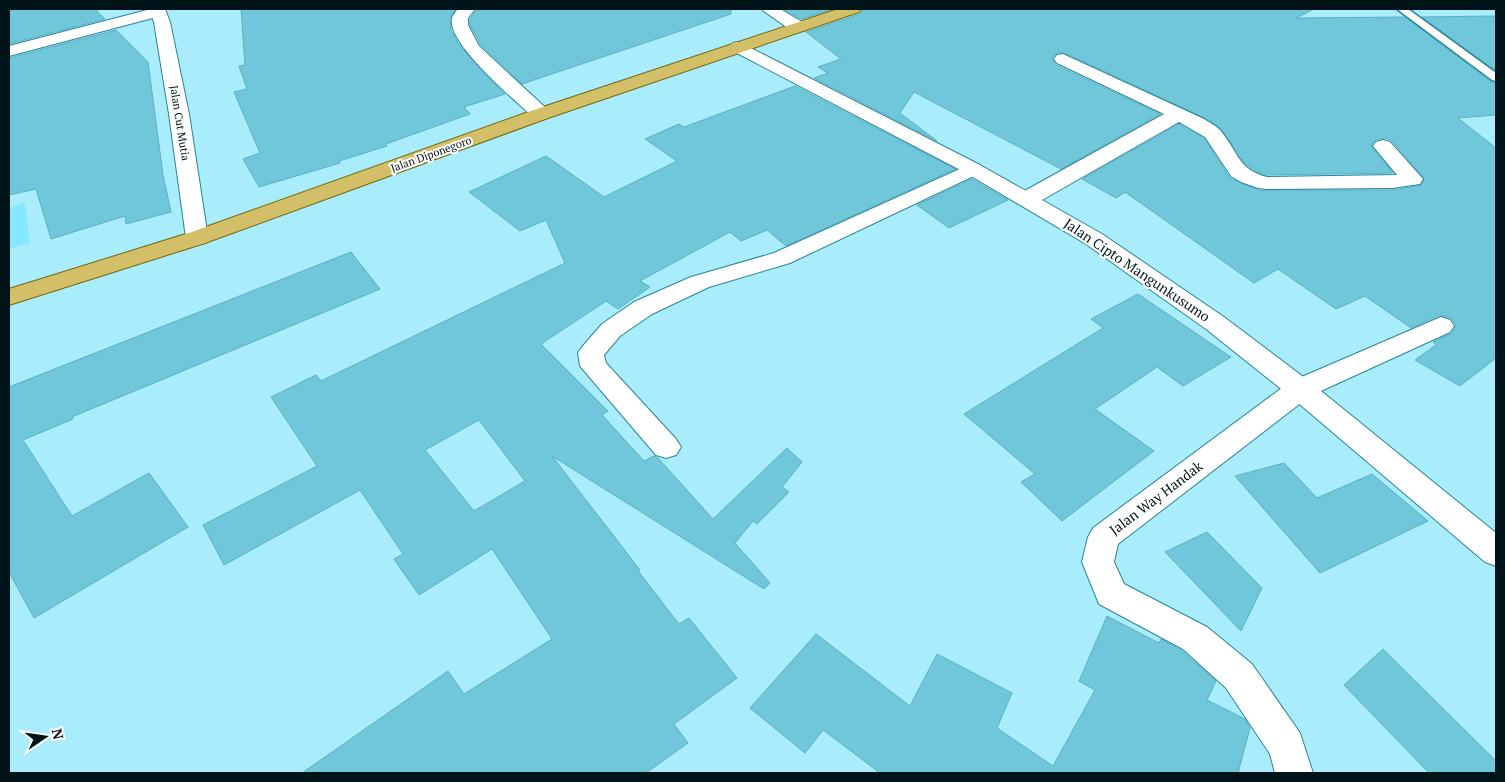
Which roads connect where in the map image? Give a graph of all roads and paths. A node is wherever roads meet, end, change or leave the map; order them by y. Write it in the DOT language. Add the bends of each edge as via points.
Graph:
graph roads {
  1 [pos="467,9"];
  2 [pos="768,9"];
  3 [pos="853,9"];
  4 [pos="1402,9"];
  5 [pos="158,10"];
  6 [pos="798,27"];
  7 [pos="739,47"];
  8 [pos="9,51"];
  9 [pos="1063,59"];
  10 [pos="1496,78"];
  11 [pos="541,114"];
  12 [pos="1179,114"];
  13 [pos="1383,146"];
  14 [pos="973,169"];
  15 [pos="1027,199"];
  16 [pos="197,238"];
  17 [pos="9,296"];
  18 [pos="1441,326"];
  19 [pos="1300,389"];
  20 [pos="666,447"];
  21 [pos="1496,552"];
  22 [pos="1294,773"];
  1 -- 11 [label="street" via="460,17 460,25 472,49"];
  2 -- 6 [label="street"];
  3 -- 6 [label="main road, Jalan Diponegoro"];
  4 -- 10 [label="lane"];
  5 -- 8 [label="street"];
  5 -- 16 [label="street, Jalan Cut Mutia" via="179,114"];
  6 -- 7 [label="main road, Jalan Diponegoro"];
  7 -- 11 [label="main road, Jalan Diponegoro"];
  7 -- 14 [label="street, Jalan Cipto Mangunkusumo"];
  9 -- 12 [label="street"];
  11 -- 16 [label="main road, Jalan Diponegoro"];
  12 -- 13 [label="street" via="1212,134 1238,172 1266,183 1412,179"];
  12 -- 15 [label="street"];
  14 -- 15 [label="street, Jalan Cipto Mangunkusumo"];
  14 -- 20 [label="street" via="782,258 700,282 643,308 611,330 591,352 593,366"];
  15 -- 19 [label="street, Jalan Cipto Mangunkusumo" via="1094,238 1215,323"];
  16 -- 17 [label="main road, Jalan Diponegoro"];
  18 -- 19 [label="street, Jalan Way Handak"];
  19 -- 21 [label="street, Jalan Cipto Mangunkusumo"];
  19 -- 22 [label="street, Jalan Way Handak" via="1104,537 1098,562 1111,594 1195,638 1239,676 1287,746"];
}
